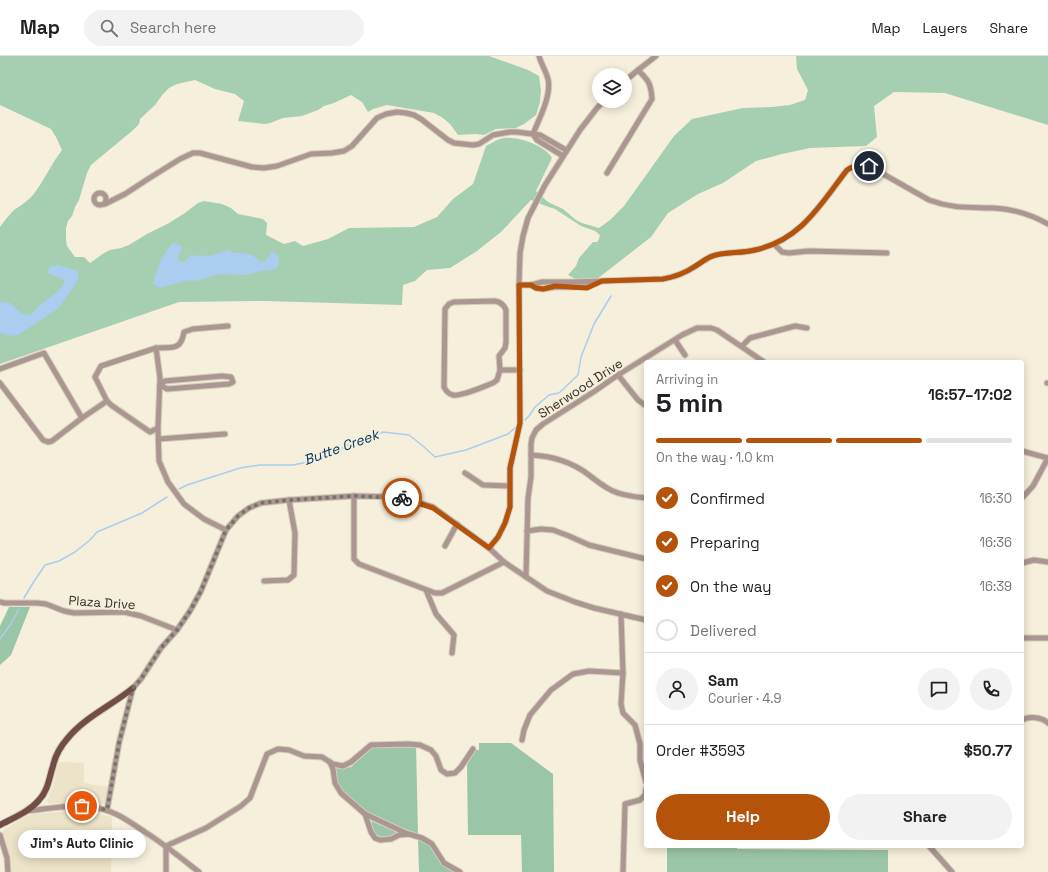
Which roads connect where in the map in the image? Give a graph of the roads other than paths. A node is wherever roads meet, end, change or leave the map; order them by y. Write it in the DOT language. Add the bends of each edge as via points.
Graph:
graph roads {
  1 [pos="539,56"];
  2 [pos="656,56"];
  3 [pos="638,70"];
  4 [pos="632,75"];
  5 [pos="597,108"];
  6 [pos="533,134"];
  7 [pos="543,141"];
  8 [pos="566,150"];
  9 [pos="563,156"];
  10 [pos="607,172"];
  11 [pos="105,204"];
  12 [pos="1048,224"];
  13 [pos="774,244"];
  14 [pos="887,253"];
  15 [pos="519,285"];
  16 [pos="228,326"];
  17 [pos="807,328"];
  18 [pos="675,340"];
  19 [pos="742,346"];
  20 [pos="156,348"];
  21 [pos="685,355"];
  22 [pos="761,360"];
  23 [pos="0,369"];
  24 [pos="500,370"];
  25 [pos="520,370"];
  26 [pos="618,375"];
  27 [pos="0,383"];
  28 [pos="160,385"];
  29 [pos="107,401"];
  30 [pos="644,404"];
  31 [pos="82,418"];
  32 [pos="158,428"];
  33 [pos="225,434"];
  34 [pos="159,439"];
  35 [pos="1024,452"];
  36 [pos="531,455"];
  37 [pos="1048,458"];
  38 [pos="465,473"];
  39 [pos="510,486"];
  40 [pos="354,496"];
  41 [pos="1024,496"];
  42 [pos="644,498"];
  43 [pos="290,500"];
  44 [pos="457,524"];
  45 [pos="226,530"];
  46 [pos="527,531"];
  47 [pos="445,546"];
  48 [pos="489,548"];
  49 [pos="644,559"];
  50 [pos="504,562"];
  51 [pos="1024,562"];
  52 [pos="1048,562"];
  53 [pos="526,577"];
  54 [pos="264,581"];
  55 [pos="426,590"];
  56 [pos="0,602"];
  57 [pos="621,614"];
  58 [pos="644,620"];
  59 [pos="177,630"];
  60 [pos="1024,638"];
  61 [pos="1048,638"];
  62 [pos="452,653"];
  63 [pos="623,673"];
  64 [pos="133,688"];
  65 [pos="1024,719"];
  66 [pos="1048,723"];
  67 [pos="522,740"];
  68 [pos="473,749"];
  69 [pos="330,762"];
  70 [pos="644,775"];
  71 [pos="644,796"];
  72 [pos="107,810"];
  73 [pos="26,811"];
  74 [pos="366,814"];
  75 [pos="0,825"];
  76 [pos="409,834"];
  77 [pos="0,835"];
  78 [pos="166,846"];
  79 [pos="931,848"];
  80 [pos="8,872"];
  81 [pos="166,872"];
  82 [pos="199,872"];
  83 [pos="460,872"];
  84 [pos="623,872"];
  85 [pos="952,872"];
  1 -- 6 [label="street" via="549,81 549,92"];
  2 -- 3 [label="street"];
  3 -- 4 [label="street"];
  3 -- 10 [label="street" via="652,87 652,99"];
  5 -- 8 [label="street"];
  6 -- 7 [label="street" via="540,135"];
  6 -- 11 [label="street" via="499,133 473,146 454,144 414,115 397,112 377,118 352,146 344,151 311,154 277,166 252,167 193,153"];
  7 -- 8 [label="street"];
  7 -- 9 [label="street"];
  8 -- 9 [label="street"];
  9 -- 15 [label="street" via="528,218 520,253"];
  12 -- 13 [label="street" via="1017,212 938,203 869,166 862,165 847,170 804,224"];
  13 -- 14 [label="street" via="782,252 789,253"];
  13 -- 15 [label="street" via="755,250 710,257 688,271 670,278 602,281 587,288 564,284 543,289"];
  15 -- 25 [label="street"];
  16 -- 20 [label="street" via="193,329 184,332 183,341 176,347"];
  17 -- 19 [label="street" via="795,326 750,338"];
  18 -- 19 [label="street, Sherwood Drive" via="698,328 711,328"];
  18 -- 21 [label="street"];
  18 -- 26 [label="street, Sherwood Drive"];
  19 -- 22 [label="street, Sherwood Drive"];
  20 -- 28 [label="street"];
  20 -- 29 [label="street" via="101,366 95,376"];
  23 -- 31 [label="street" via="44,353"];
  24 -- 24 [label="street" via="499,356 506,342 504,306 495,301 449,304 445,309 444,387 447,392 459,396 493,383 497,380"];
  24 -- 25 [label="street"];
  25 -- 39 [label="street" via="520,423 510,468"];
  26 -- 30 [label="street"];
  26 -- 36 [label="street, Sherwood Drive" via="536,430 532,438"];
  27 -- 31 [label="street" via="43,440 52,441"];
  28 -- 28 [label="street" via="167,389 233,382 231,377 222,376 165,380"];
  28 -- 32 [label="street"];
  29 -- 31 [label="street"];
  29 -- 32 [label="street" via="150,432"];
  32 -- 34 [label="street"];
  33 -- 34 [label="street"];
  34 -- 45 [label="street" via="159,461 168,482 184,504 204,519"];
  35 -- 37 [label="street"];
  36 -- 42 [label="street" via="558,458 618,494"];
  36 -- 46 [label="street, Sherwood Drive"];
  37 -- 41 [label="street" via="1033,486"];
  38 -- 39 [label="street" via="483,485"];
  39 -- 48 [label="street" via="510,507 505,523"];
  40 -- 43 [label="street"];
  40 -- 44 [label="street" via="401,497 433,508"];
  40 -- 55 [label="street" via="354,559 359,564"];
  43 -- 45 [label="street" via="261,503 249,508"];
  43 -- 54 [label="street" via="295,533 294,575 288,580"];
  44 -- 47 [label="street"];
  44 -- 48 [label="street"];
  45 -- 59 [label="street" via="201,591"];
  46 -- 49 [label="street" via="552,530 589,545"];
  46 -- 53 [label="street, Sherwood Drive"];
  48 -- 50 [label="street"];
  50 -- 53 [label="street"];
  50 -- 55 [label="street" via="442,593"];
  51 -- 52 [label="street" via="1034,560"];
  53 -- 57 [label="street" via="561,597"];
  55 -- 62 [label="street" via="436,614 454,635"];
  56 -- 59 [label="street, Plaza Drive" via="46,604 74,613 124,612"];
  57 -- 58 [label="street"];
  57 -- 63 [label="street"];
  59 -- 64 [label="street"];
  60 -- 61 [label="street"];
  63 -- 67 [label="street" via="589,671 573,674 551,690 530,715"];
  63 -- 70 [label="street" via="621,704 623,713 635,725"];
  64 -- 72 [label="street" via="119,743"];
  64 -- 73 [label="main road" via="96,713 66,739 56,756 47,788 40,800"];
  65 -- 66 [label="street" via="1038,718"];
  68 -- 69 [label="street" via="455,773 447,774 441,770 431,750 408,744 371,745 343,766"];
  69 -- 74 [label="street" via="335,783 341,793"];
  69 -- 78 [label="street" via="322,757 304,756 278,748 267,754 250,798 241,806 206,828"];
  71 -- 84 [label="street" via="640,800 625,804"];
  72 -- 73 [label="street" via="73,806"];
  72 -- 78 [label="street" via="121,816"];
  73 -- 75 [label="main road"];
  74 -- 76 [label="street"];
  74 -- 76 [label="street" via="375,838 391,839"];
  76 -- 83 [label="street" via="432,844 444,863"];
  77 -- 80 [label="street"];
  78 -- 81 [label="street"];
  78 -- 82 [label="street"];
  79 -- 85 [label="street"];
}
